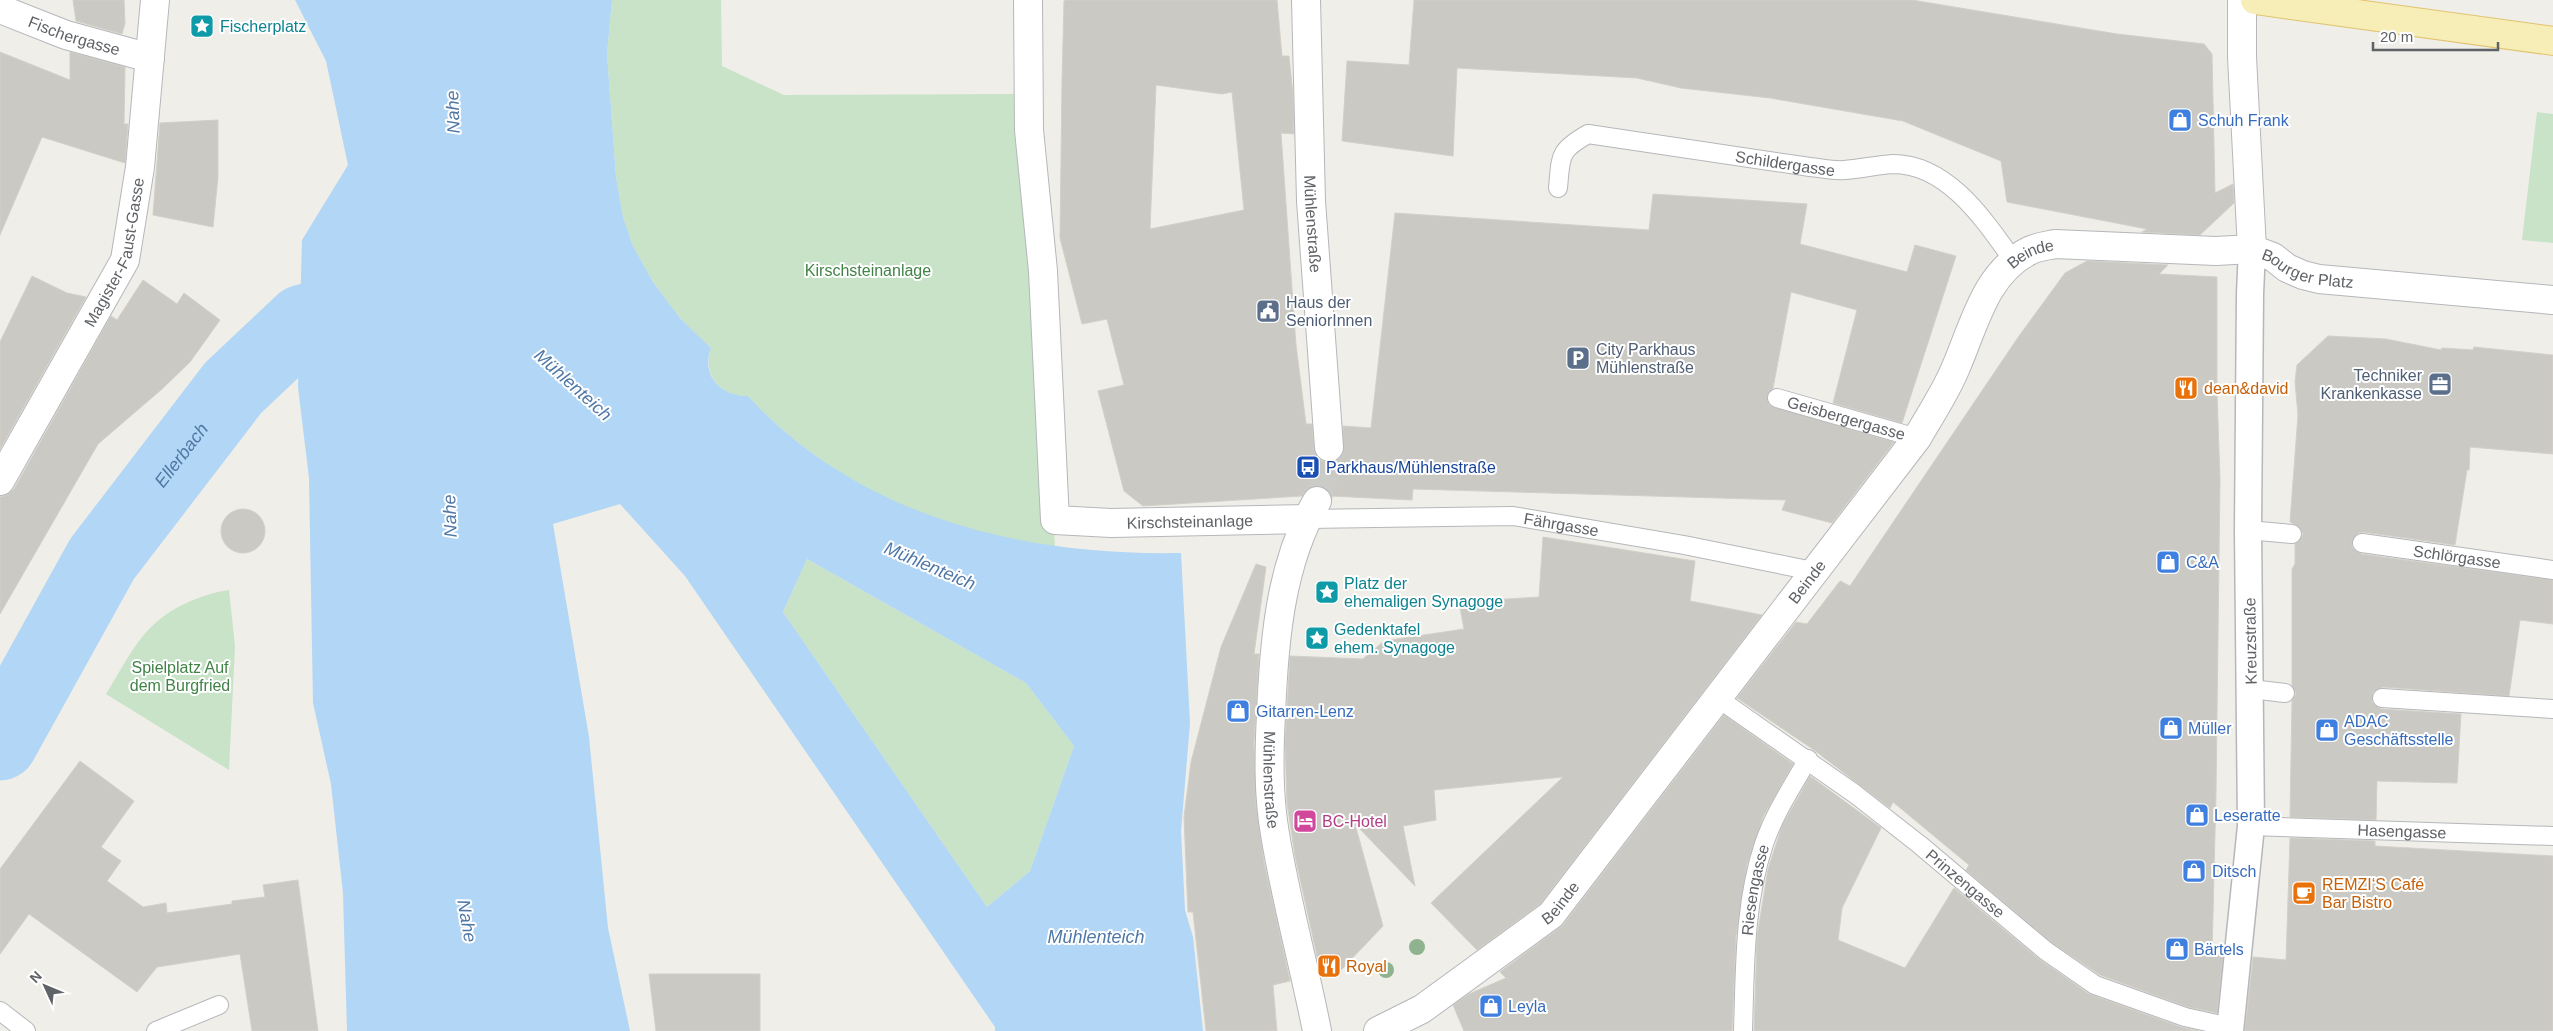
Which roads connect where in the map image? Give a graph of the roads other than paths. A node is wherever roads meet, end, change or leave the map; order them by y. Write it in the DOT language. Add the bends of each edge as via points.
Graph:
graph roads {
  1 [pos="155,0"];
  2 [pos="1028,0"];
  3 [pos="1306,0"];
  4 [pos="2242,0"];
  5 [pos="2255,0"];
  6 [pos="0,9"];
  7 [pos="2553,41"];
  8 [pos="150,58"];
  9 [pos="1558,188"];
  10 [pos="2252,249"];
  11 [pos="2013,260"];
  12 [pos="2553,300"];
  13 [pos="1777,398"];
  14 [pos="1917,438"];
  15 [pos="1329,447"];
  16 [pos="0,481"];
  17 [pos="1312,510"];
  18 [pos="2248,530"];
  19 [pos="2292,534"];
  20 [pos="2362,543"];
  21 [pos="2553,570"];
  22 [pos="1813,571"];
  23 [pos="2251,689"];
  24 [pos="2285,693"];
  25 [pos="2382,698"];
  26 [pos="1719,699"];
  27 [pos="2553,709"];
  28 [pos="1808,759"];
  29 [pos="2251,826"];
  30 [pos="2553,836"];
  31 [pos="219,1005"];
  32 [pos="0,1010"];
  33 [pos="2230,1029"];
  34 [pos="1319,1030"];
  35 [pos="26,1031"];
  36 [pos="156,1031"];
  37 [pos="1378,1031"];
  38 [pos="1743,1031"];
  1 -- 8 [label="street, Magister-Faust-Gasse"];
  2 -- 17 [label="street, Kirschsteinanlage" via="1030,130 1044,271 1055,520 1111,523"];
  3 -- 15 [label="street, Mühlenstraße" via="1312,201"];
  4 -- 10 [label="street, Bourger Platz"];
  5 -- 7 [label="main road"];
  6 -- 8 [label="street, Fischergasse" via="66,35"];
  8 -- 16 [label="street, Magister-Faust-Gasse" via="140,167 125,260"];
  9 -- 11 [label="lane, Schildergasse" via="1561,156 1574,142 1588,134 1810,167 1842,170 1894,164 1919,168 1968,201"];
  10 -- 11 [label="street, Beinde" via="2216,251 2054,244 2030,250"];
  10 -- 12 [label="street, Bourger Platz" via="2273,257 2286,268 2319,279"];
  10 -- 18 [label="street, Kreuzstraße"];
  11 -- 14 [label="street, Beinde" via="1992,285 1980,307 1955,370"];
  13 -- 14 [label="lane, Geisbergergasse"];
  14 -- 22 [label="street, Beinde"];
  17 -- 22 [label="lane, Fährgasse" via="1512,516"];
  17 -- 34 [label="street, Mühlenstraße" via="1286,582 1274,642 1268,781 1274,833 1298,953"];
  18 -- 19 [label="lane"];
  18 -- 23 [label="street, Kreuzstraße"];
  20 -- 21 [label="lane, Schlörgasse"];
  22 -- 26 [label="street, Beinde"];
  23 -- 24 [label="lane"];
  23 -- 29 [label="street, Kreuzstraße"];
  25 -- 27 [label="lane"];
  26 -- 28 [label="lane, Prinzengasse"];
  26 -- 37 [label="street, Beinde" via="1551,915 1422,1009"];
  28 -- 33 [label="lane, Prinzengasse" via="1920,845 2046,951 2095,985 2185,1017"];
  28 -- 38 [label="lane, Riesengasse" via="1776,813 1755,873 1745,958"];
  29 -- 30 [label="lane, Hasengasse"];
  29 -- 33 [label="street, Kreuzstraße"];
  31 -- 36 [label="lane"];
  32 -- 35 [label="lane"];
}
